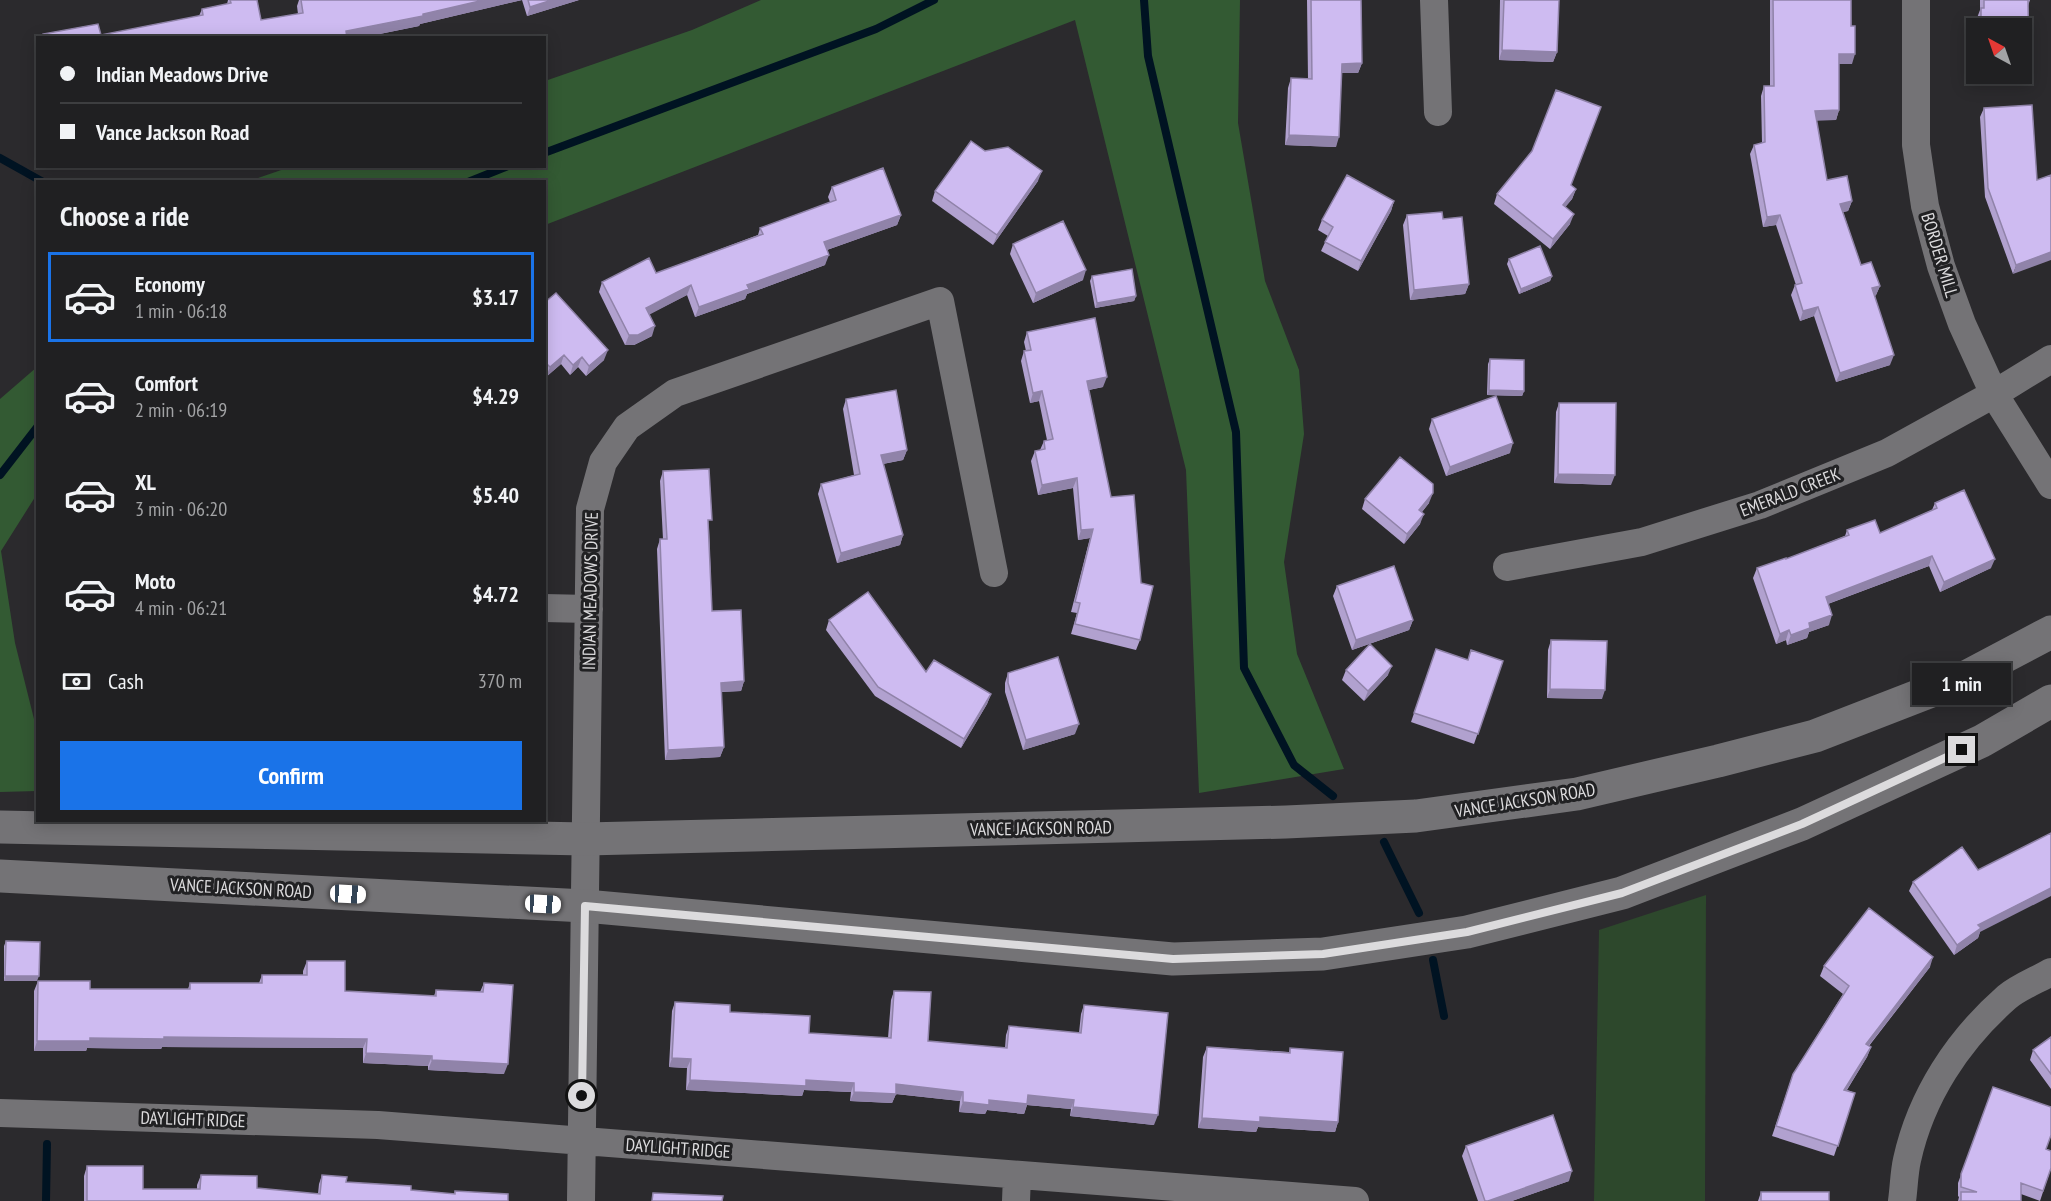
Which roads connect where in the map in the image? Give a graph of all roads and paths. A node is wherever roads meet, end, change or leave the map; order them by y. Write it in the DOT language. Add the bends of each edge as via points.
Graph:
graph roads {
  1 [pos="1434,0"];
  2 [pos="1916,0"];
  3 [pos="1438,112"];
  4 [pos="2051,359"];
  5 [pos="1994,394"];
  6 [pos="2051,485"];
  7 [pos="1507,567"];
  8 [pos="994,573"];
  9 [pos="546,608"];
  10 [pos="589,609"];
  11 [pos="2051,632"];
  12 [pos="2051,701"];
  13 [pos="0,827"];
  14 [pos="586,839"];
  15 [pos="0,876"];
  16 [pos="585,906"];
  17 [pos="2051,972"];
  18 [pos="0,1113"];
  19 [pos="582,1141"];
  20 [pos="1017,1188"];
  21 [pos="580,1201"];
  22 [pos="1355,1201"];
  23 [pos="1902,1201"];
  1 -- 3 [label="street"];
  2 -- 5 [label="street, BORDER MILL" via="1916,145 1925,206 1962,324"];
  4 -- 5 [label="street, EMERALD CREEK"];
  5 -- 6 [label="street, BORDER MILL"];
  5 -- 7 [label="street, EMERALD CREEK" via="1887,453 1760,505 1642,542"];
  8 -- 10 [label="street, INDIAN MEADOWS DRIVE" via="940,301 675,393 627,427 603,462 590,509"];
  9 -- 10 [label="street"];
  10 -- 14 [label="street, INDIAN MEADOWS DRIVE"];
  11 -- 14 [label="main road, VANCE JACKSON ROAD" via="1962,679 1815,736 1577,794 1416,816 1286,822"];
  12 -- 16 [label="main road, VANCE JACKSON ROAD" via="1982,741 1802,824 1622,893 1467,932 1323,954 1173,959"];
  13 -- 14 [label="main road, VANCE JACKSON ROAD"];
  14 -- 16 [label="street, INDIAN MEADOWS DRIVE"];
  15 -- 16 [label="main road, VANCE JACKSON ROAD"];
  16 -- 19 [label="street, INDIAN MEADOWS DRIVE"];
  17 -- 23 [label="street" via="2008,996 1950,1060 1923,1108 1907,1161"];
  18 -- 19 [label="street, DAYLIGHT RIDGE" via="378,1125"];
  19 -- 20 [label="street, DAYLIGHT RIDGE"];
  19 -- 21 [label="street, INDIAN MEADOWS DRIVE"];
  20 -- 22 [label="street, DAYLIGHT RIDGE"];
}
